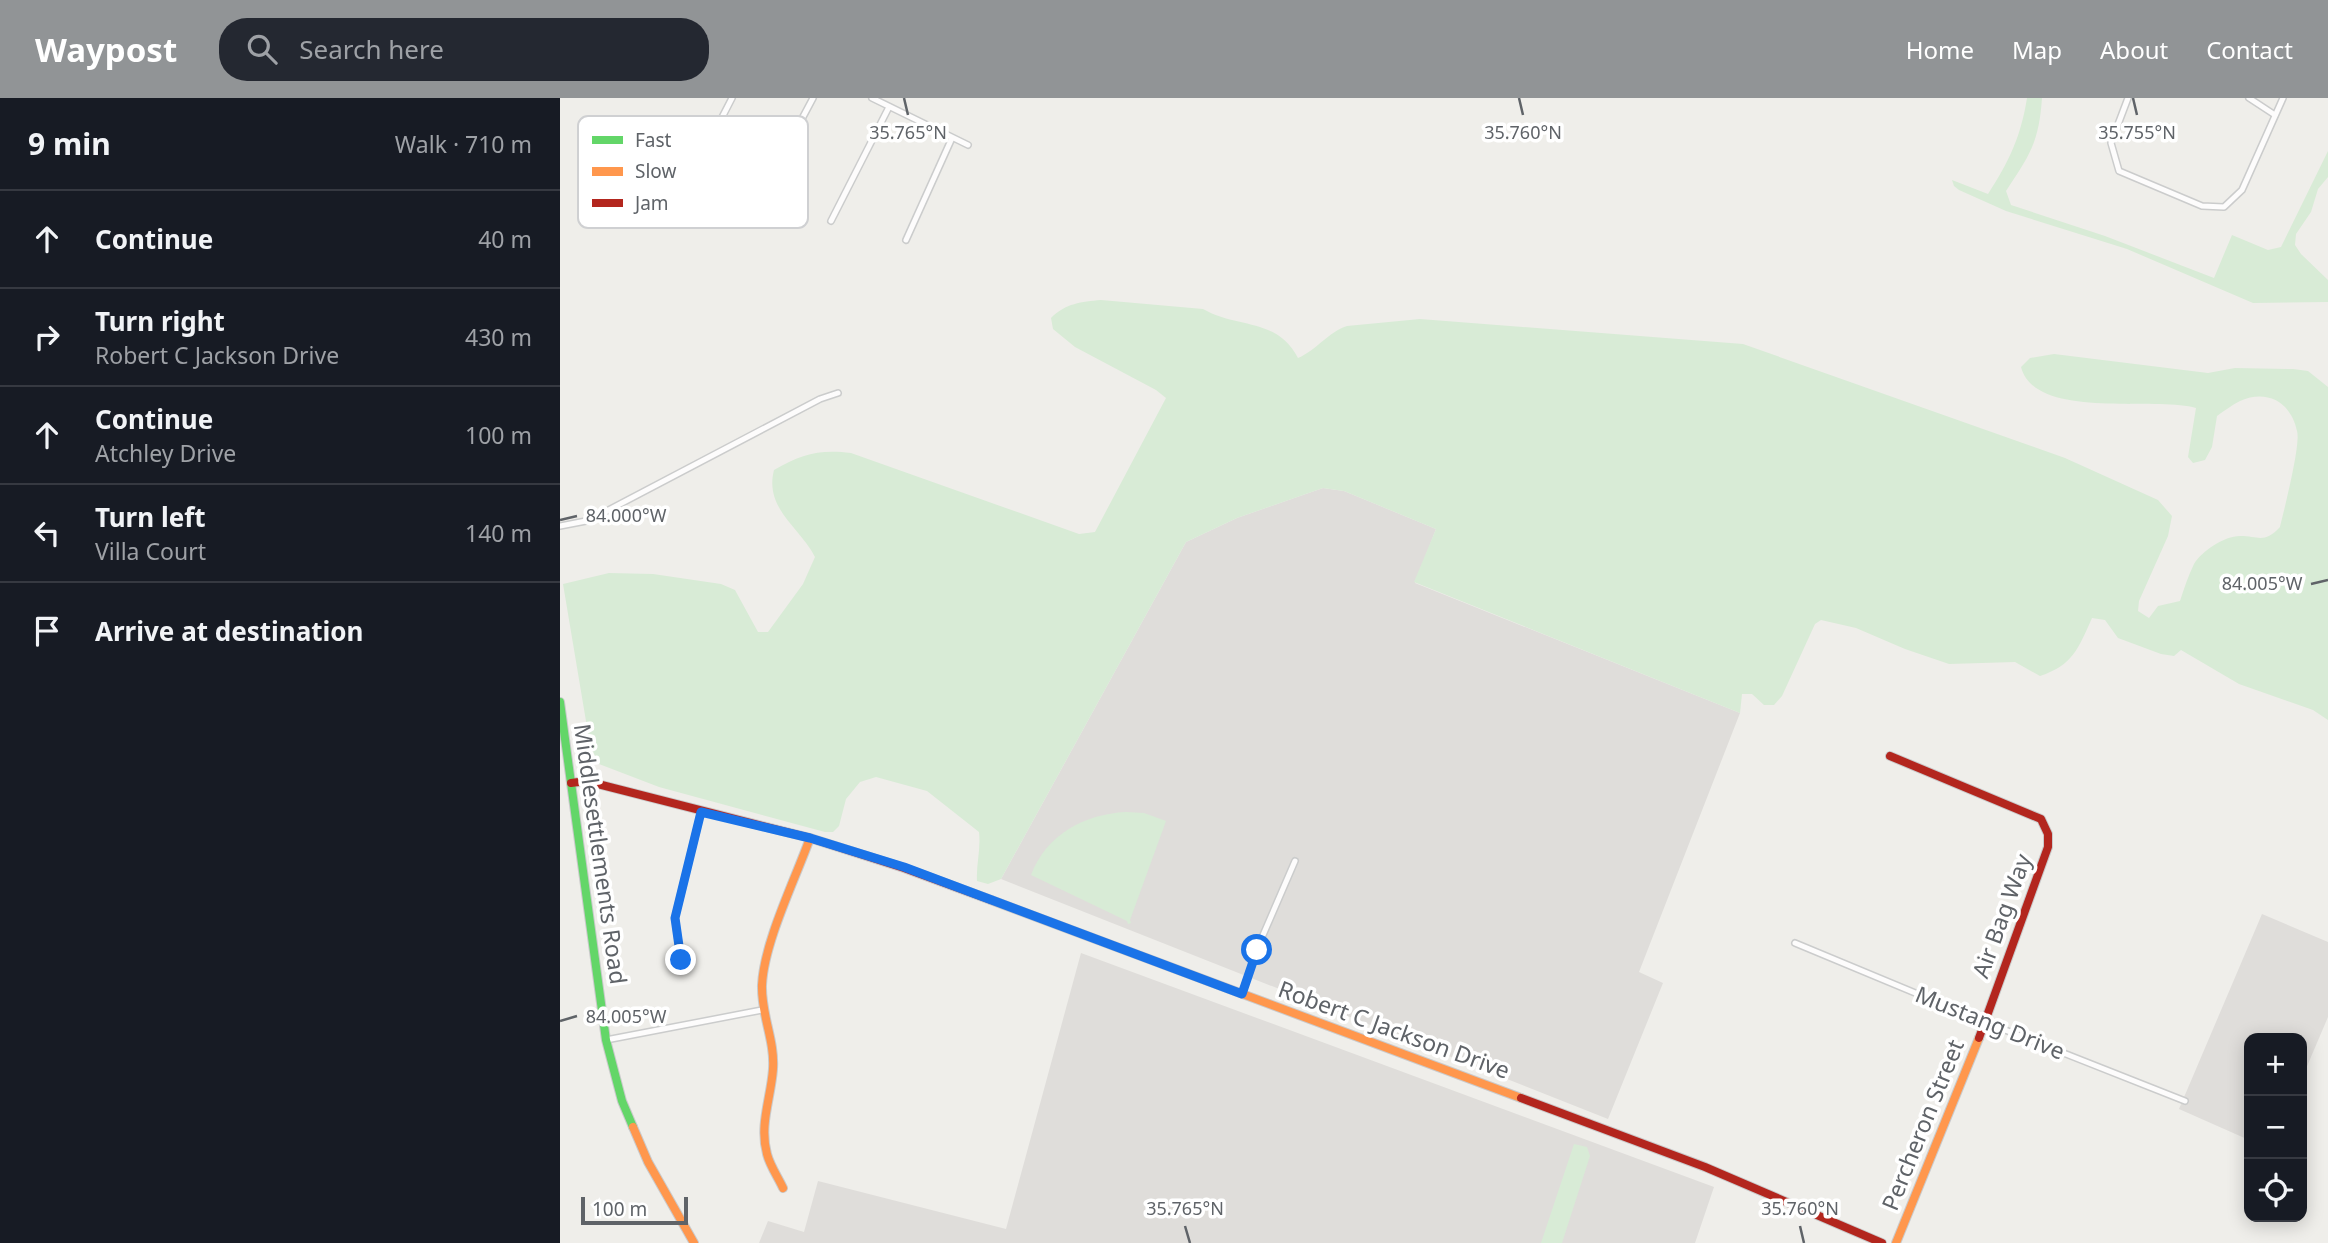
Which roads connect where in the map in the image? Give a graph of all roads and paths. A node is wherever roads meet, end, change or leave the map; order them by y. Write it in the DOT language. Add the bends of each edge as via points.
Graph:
graph roads {
  1 [pos="732,98"];
  2 [pos="813,98"];
  3 [pos="872,98"];
  4 [pos="2128,98"];
  5 [pos="2249,98"];
  6 [pos="2283,98"];
  7 [pos="889,107"];
  8 [pos="2275,115"];
  9 [pos="723,116"];
  10 [pos="803,116"];
  11 [pos="952,138"];
  12 [pos="968,145"];
  13 [pos="831,221"];
  14 [pos="906,240"];
  15 [pos="838,393"];
  16 [pos="560,526"];
  17 [pos="560,702"];
  18 [pos="1890,756"];
  19 [pos="571,783"];
  20 [pos="701,812"];
  21 [pos="810,838"];
  22 [pos="1295,861"];
  23 [pos="1795,943"];
  24 [pos="681,960"];
  25 [pos="1242,994"];
  26 [pos="762,1010"];
  27 [pos="1985,1022"];
  28 [pos="606,1040"];
  29 [pos="2185,1101"];
  30 [pos="783,1188"];
  31 [pos="694,1243"];
  32 [pos="1882,1243"];
  33 [pos="1896,1243"];
  1 -- 9 [label="street"];
  2 -- 10 [label="street"];
  3 -- 7 [label="street"];
  4 -- 8 [label="street" via="2110,143 2119,171 2202,206 2224,206 2242,190"];
  5 -- 8 [label="street"];
  6 -- 8 [label="street"];
  7 -- 11 [label="street"];
  7 -- 13 [label="street"];
  11 -- 12 [label="street"];
  11 -- 14 [label="street"];
  15 -- 16 [label="street" via="601,514"];
  17 -- 19 [label="main road, Middlesettlements Road"];
  18 -- 27 [label="main road, Air Bag Way" via="2041,819 2048,834 2048,847"];
  19 -- 20 [label="main road, Robert C Jackson Drive" via="586,781"];
  19 -- 28 [label="main road, Middlesettlements Road"];
  20 -- 21 [label="main road, Robert C Jackson Drive"];
  20 -- 24 [label="street" via="675,918"];
  21 -- 25 [label="main road, Robert C Jackson Drive" via="904,867"];
  21 -- 26 [label="main road" via="764,962"];
  22 -- 25 [label="street"];
  23 -- 27 [label="street, Mustang Drive"];
  25 -- 32 [label="main road, Robert C Jackson Drive" via="1705,1167"];
  26 -- 28 [label="street"];
  26 -- 30 [label="main road" via="773,1061 764,1120 767,1154"];
  27 -- 29 [label="street, Mustang Drive"];
  27 -- 33 [label="main road, Percheron Street"];
  28 -- 31 [label="main road, Middlesettlements Road" via="622,1101 648,1162"];
}
